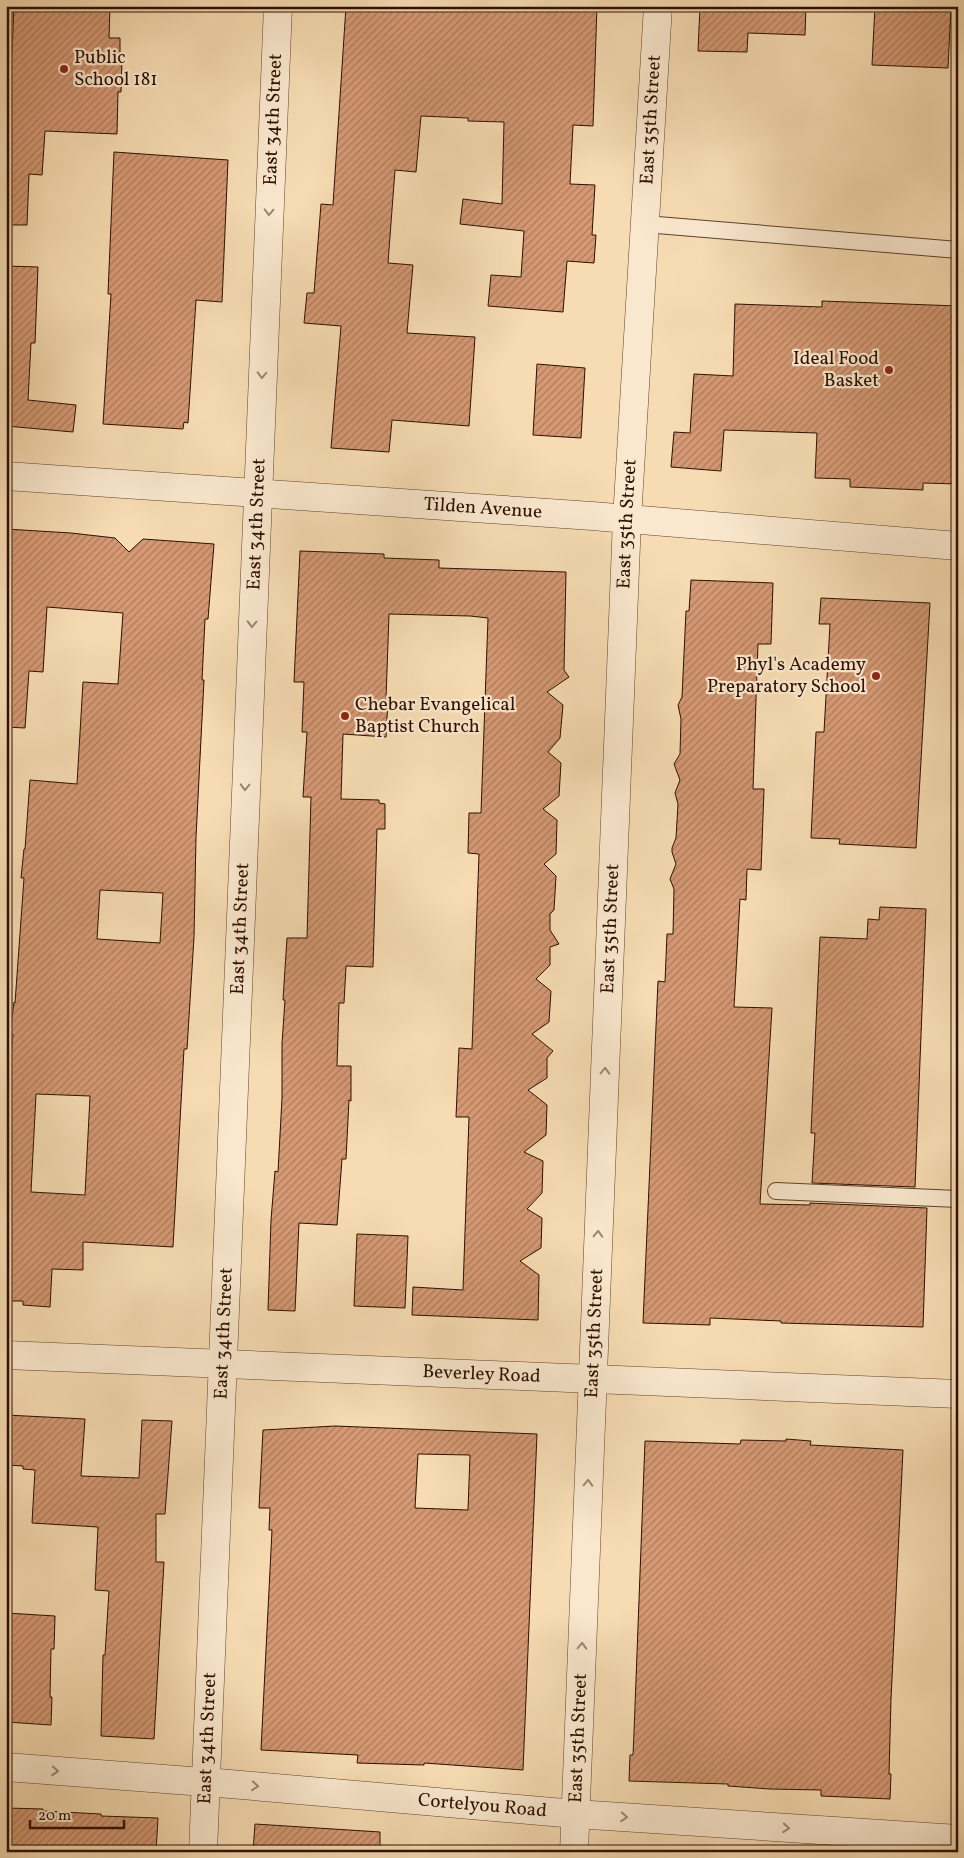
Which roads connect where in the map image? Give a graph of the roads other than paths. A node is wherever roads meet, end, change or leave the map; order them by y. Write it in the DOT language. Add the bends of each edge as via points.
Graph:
graph roads {
  1 [pos="278,6"];
  2 [pos="658,6"];
  3 [pos="645,224"];
  4 [pos="958,250"];
  5 [pos="6,476"];
  6 [pos="257,492"];
  7 [pos="627,519"];
  8 [pos="958,546"];
  9 [pos="776,1191"];
  10 [pos="958,1198"];
  11 [pos="6,1355"];
  12 [pos="223,1364"];
  13 [pos="592,1379"];
  14 [pos="958,1394"];
  15 [pos="6,1767"];
  16 [pos="206,1782"];
  17 [pos="575,1814"];
  18 [pos="958,1838"];
  19 [pos="203,1852"];
  20 [pos="574,1852"];
  1 -- 6 [label="street, East 34th Street, one-way"];
  2 -- 3 [label="street, East 35th Street"];
  3 -- 4 [label="lane"];
  3 -- 7 [label="street, East 35th Street"];
  5 -- 6 [label="street, Tilden Avenue"];
  6 -- 7 [label="street, Tilden Avenue"];
  6 -- 12 [label="street, East 34th Street, one-way"];
  7 -- 8 [label="street, Tilden Avenue"];
  13 -- 7 [label="street, East 35th Street, one-way"];
  9 -- 10 [label="lane"];
  11 -- 12 [label="street, Beverley Road"];
  12 -- 13 [label="street, Beverley Road"];
  12 -- 16 [label="street, East 34th Street"];
  13 -- 14 [label="street, Beverley Road"];
  17 -- 13 [label="street, East 35th Street, one-way"];
  15 -- 16 [label="street, Cortelyou Road, one-way"];
  16 -- 17 [label="street, Cortelyou Road, one-way"];
  16 -- 19 [label="street, East 34th Street"];
  17 -- 18 [label="street, Cortelyou Road, one-way"];
  17 -- 20 [label="street, East 35th Street"];
}
